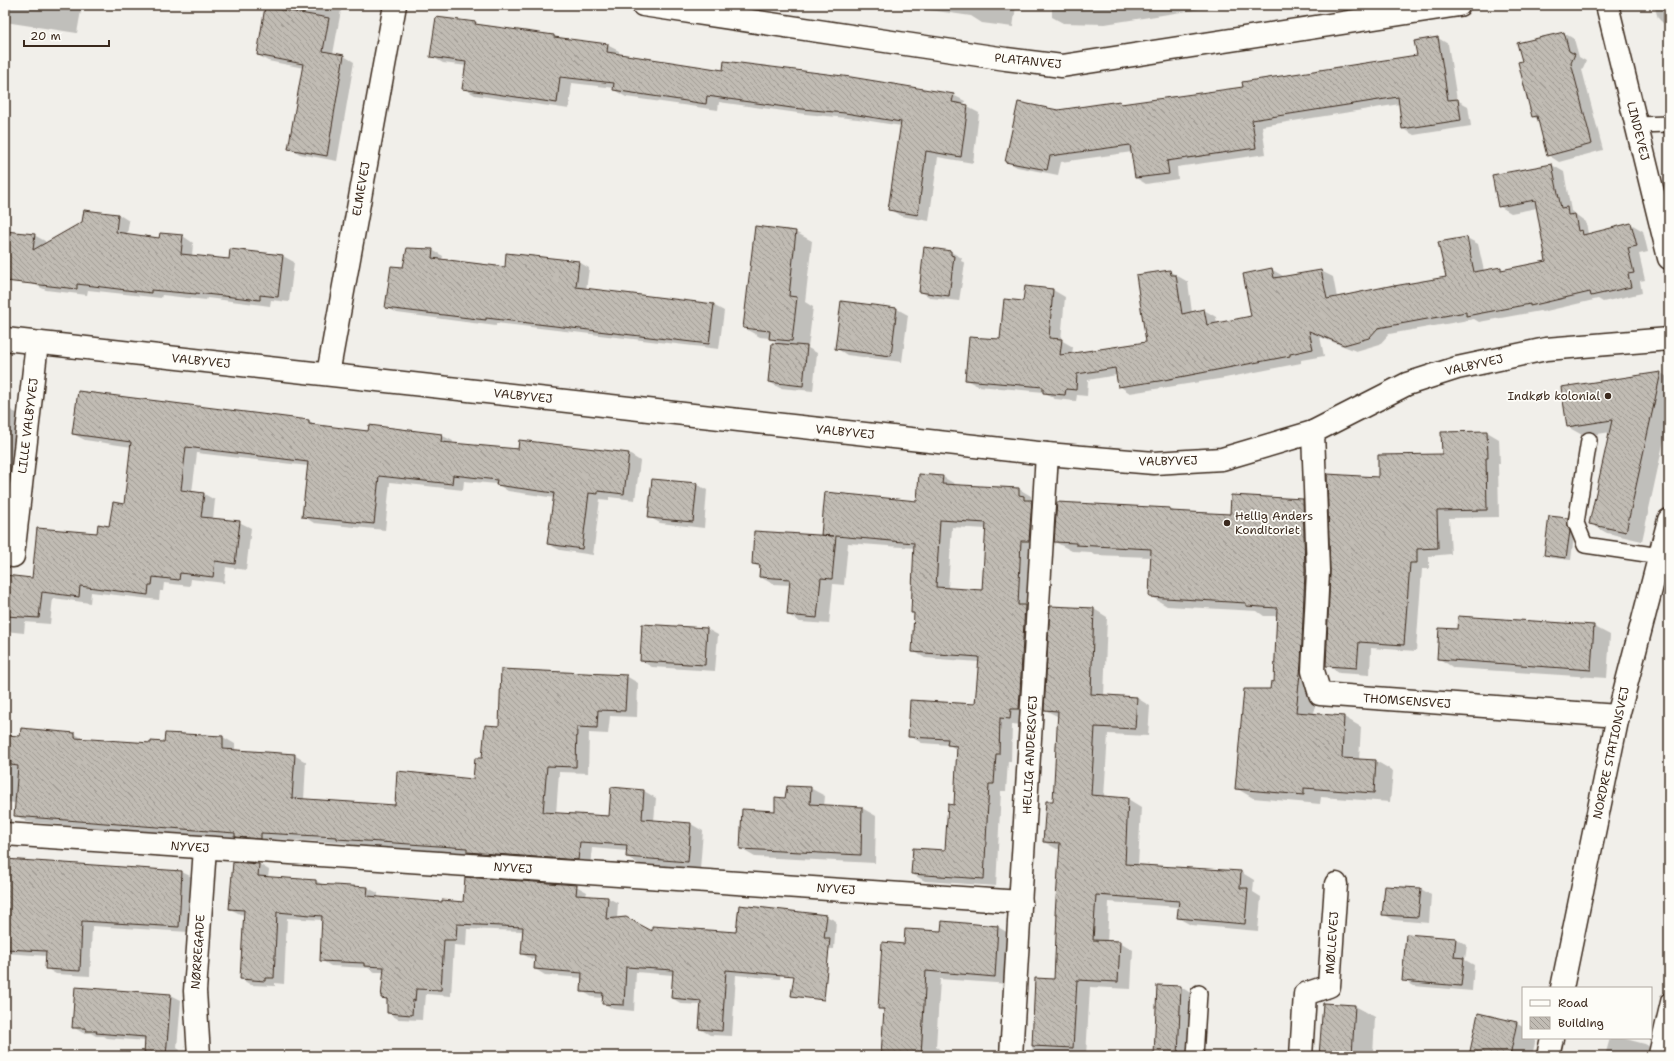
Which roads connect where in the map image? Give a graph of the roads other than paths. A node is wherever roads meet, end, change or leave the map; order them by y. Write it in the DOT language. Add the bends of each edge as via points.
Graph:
graph roads {
  1 [pos="395,5"];
  2 [pos="643,5"];
  3 [pos="1459,5"];
  4 [pos="1607,5"];
  5 [pos="1669,124"];
  6 [pos="1636,125"];
  7 [pos="1669,254"];
  8 [pos="5,339"];
  9 [pos="1669,339"];
  10 [pos="37,343"];
  11 [pos="328,374"];
  12 [pos="1313,432"];
  13 [pos="1589,440"];
  14 [pos="1047,454"];
  15 [pos="1669,520"];
  16 [pos="13,556"];
  17 [pos="1660,556"];
  18 [pos="1618,716"];
  19 [pos="5,834"];
  20 [pos="205,848"];
  21 [pos="1336,884"];
  22 [pos="1021,902"];
  23 [pos="1562,987"];
  24 [pos="1198,993"];
  25 [pos="1669,1000"];
  26 [pos="1552,1039"];
  27 [pos="199,1056"];
  28 [pos="1011,1056"];
  29 [pos="1195,1056"];
  30 [pos="1301,1056"];
  31 [pos="1548,1056"];
  32 [pos="1656,1056"];
  1 -- 11 [label="street, ELMEVEJ"];
  2 -- 3 [label="street, PLATANVEJ" via="1062,66"];
  4 -- 6 [label="street, LINDEVEJ"];
  5 -- 6 [label="lane"];
  6 -- 7 [label="street, LINDEVEJ"];
  8 -- 10 [label="street, VALBYVEJ"];
  9 -- 12 [label="street, VALBYVEJ" via="1546,349 1457,368 1407,384"];
  10 -- 11 [label="street, VALBYVEJ"];
  10 -- 16 [label="street, LILLE VALBYVEJ"];
  11 -- 14 [label="street, VALBYVEJ"];
  12 -- 14 [label="street, VALBYVEJ" via="1222,459 1154,463"];
  12 -- 18 [label="street, THOMSENSVEJ" via="1318,571 1314,672 1320,694"];
  13 -- 17 [label="lane" via="1576,523 1585,544"];
  14 -- 22 [label="street, HELLIG ANDERSVEJ"];
  15 -- 17 [label="street, NORDRE STATIONSVEJ"];
  17 -- 18 [label="street, NORDRE STATIONSVEJ"];
  18 -- 23 [label="street, NORDRE STATIONSVEJ"];
  19 -- 20 [label="street, NYVEJ"];
  20 -- 22 [label="street, NYVEJ"];
  20 -- 27 [label="street, NØRREGADE" via="195,992"];
  21 -- 30 [label="street, MØLLEVEJ" via="1330,986 1305,994"];
  22 -- 28 [label="street, HELLIG ANDERSVEJ"];
  24 -- 29 [label="lane"];
  25 -- 32 [label="lane"];
  26 -- 31 [label="street"];
}
